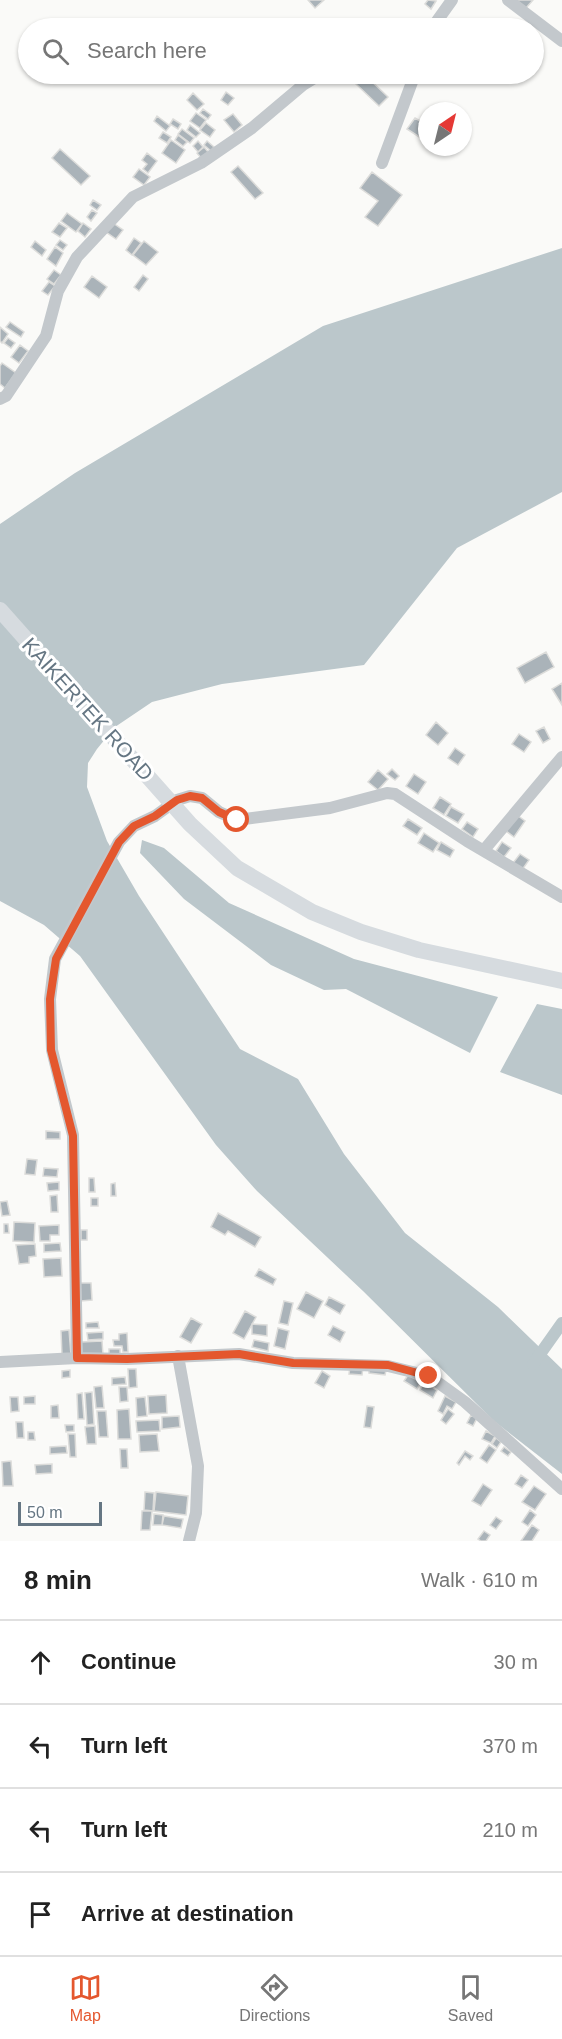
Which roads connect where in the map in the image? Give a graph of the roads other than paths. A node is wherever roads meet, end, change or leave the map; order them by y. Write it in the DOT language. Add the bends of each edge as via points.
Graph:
graph roads {
  1 [pos="452,0"];
  2 [pos="508,0"];
  3 [pos="439,18"];
  4 [pos="532,18"];
  5 [pos="544,27"];
  6 [pos="562,41"];
  7 [pos="305,84"];
  8 [pos="411,84"];
  9 [pos="382,164"];
  10 [pos="0,399"];
  11 [pos="0,610"];
  12 [pos="562,757"];
  13 [pos="484,850"];
  14 [pos="562,897"];
  15 [pos="562,981"];
  16 [pos="178,1356"];
  17 [pos="77,1358"];
  18 [pos="0,1362"];
  19 [pos="562,1489"];
  20 [pos="189,1541"];
  1 -- 3 [label="street"];
  2 -- 4 [label="street"];
  5 -- 6 [label="street"];
  7 -- 10 [label="street" via="252,128 201,163 133,196 77,257 58,291 46,336 6,396"];
  8 -- 9 [label="street"];
  11 -- 15 [label="main road, KAIKERTEK ROAD" via="190,824 237,868 312,912 362,932 419,950"];
  12 -- 13 [label="street"];
  13 -- 14 [label="street"];
  13 -- 17 [label="street" via="403,798 387,793 330,808 237,820 202,798 190,796 134,826 119,842 56,959 50,999 51,1050 73,1136"];
  16 -- 17 [label="street"];
  16 -- 19 [label="street" via="239,1354 293,1363 388,1365 429,1376 465,1402"];
  16 -- 20 [label="street" via="198,1466 196,1513"];
  17 -- 18 [label="street"];
}
